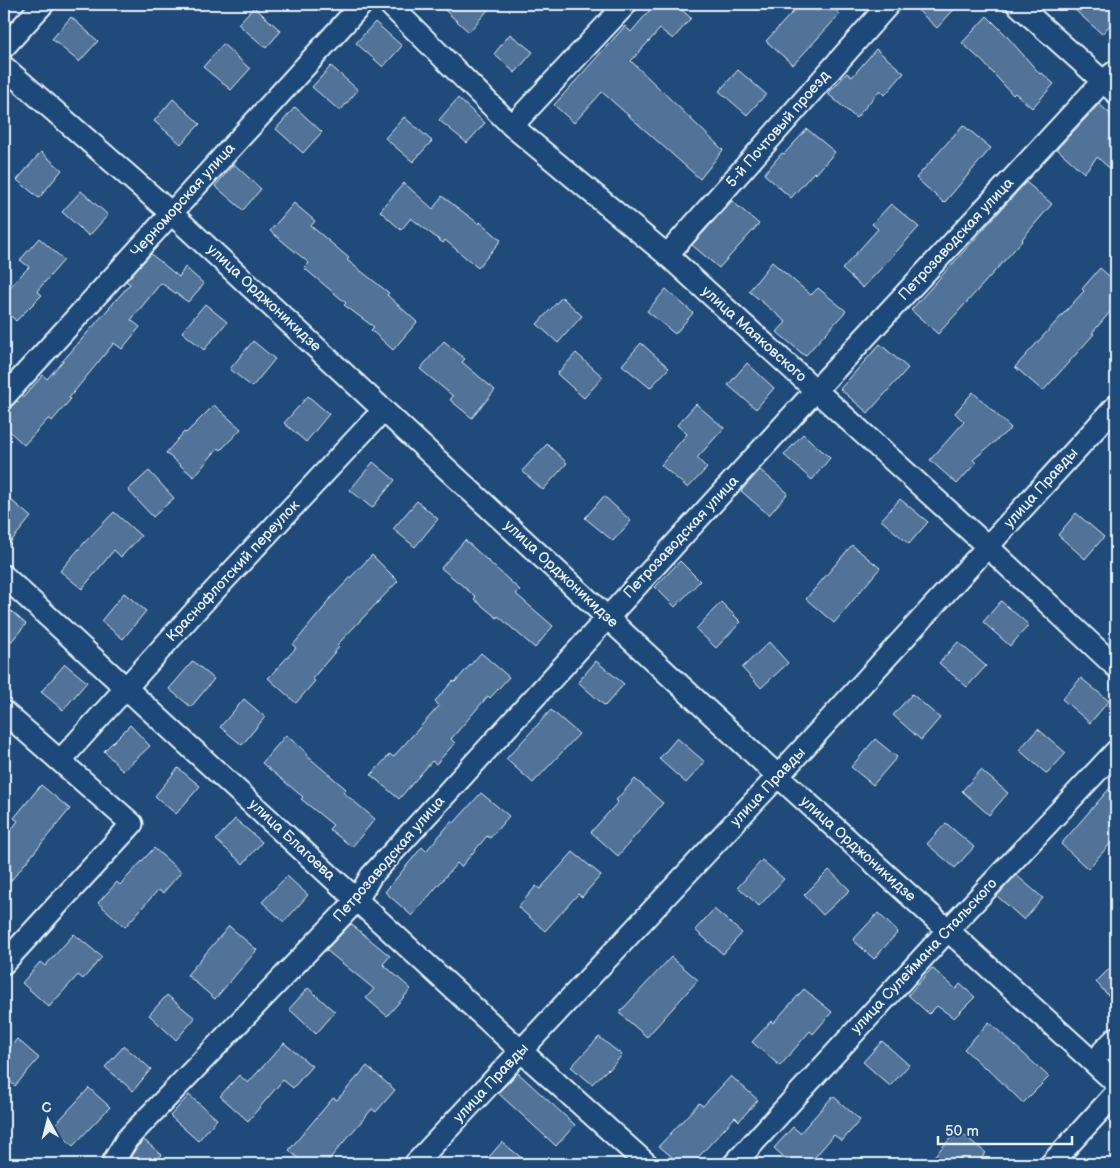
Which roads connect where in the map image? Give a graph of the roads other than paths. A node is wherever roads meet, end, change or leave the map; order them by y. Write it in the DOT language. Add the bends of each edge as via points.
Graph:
graph roads {
  1 [pos="43,4"];
  2 [pos="362,4"];
  3 [pos="388,4"];
  4 [pos="626,4"];
  5 [pos="889,4"];
  6 [pos="1017,4"];
  7 [pos="4,47"];
  8 [pos="4,67"];
  9 [pos="1112,81"];
  10 [pos="512,126"];
  11 [pos="171,213"];
  12 [pos="667,255"];
  13 [pos="816,390"];
  14 [pos="4,397"];
  15 [pos="1116,406"];
  16 [pos="374,420"];
  17 [pos="988,547"];
  18 [pos="4,576"];
  19 [pos="607,617"];
  20 [pos="1116,667"];
  21 [pos="125,688"];
  22 [pos="4,712"];
  23 [pos="1116,751"];
  24 [pos="60,761"];
  25 [pos="778,776"];
  26 [pos="357,900"];
  27 [pos="948,930"];
  28 [pos="4,963"];
  29 [pos="521,1051"];
  30 [pos="1116,1082"];
  31 [pos="1116,1093"];
  32 [pos="112,1164"];
  33 [pos="415,1164"];
  34 [pos="647,1164"];
  35 [pos="734,1164"];
  36 [pos="1051,1164"];
  1 -- 7 [label="street"];
  2 -- 11 [label="street, Черноморская улица"];
  3 -- 10 [label="street, улица Маяковского"];
  4 -- 10 [label="street"];
  5 -- 12 [label="street, 5-й Почтовый проезд"];
  6 -- 9 [label="street"];
  8 -- 11 [label="street, улица Орджоникидзе"];
  9 -- 13 [label="street, Петрозаводская улица"];
  10 -- 12 [label="street, улица Маяковского"];
  11 -- 14 [label="street, Черноморская улица"];
  11 -- 19 [label="street, улица Орджоникидзе"];
  12 -- 13 [label="street, улица Маяковского"];
  13 -- 17 [label="street, улица Маяковского"];
  13 -- 19 [label="street, Петрозаводская улица"];
  15 -- 17 [label="street, улица Правды"];
  16 -- 21 [label="street, Краснофлотский переулок"];
  17 -- 20 [label="street, улица Маяковского"];
  17 -- 25 [label="street, улица Правды"];
  18 -- 21 [label="street, улица Благоева"];
  19 -- 25 [label="street, улица Орджоникидзе"];
  19 -- 26 [label="street, Петрозаводская улица" via="371,876"];
  21 -- 24 [label="street, Краснофлотский переулок"];
  21 -- 26 [label="street, улица Благоева"];
  22 -- 24 [label="street"];
  23 -- 27 [label="street, улица Сулеймана Стальского"];
  24 -- 28 [label="street" via="132,824"];
  25 -- 27 [label="street, улица Орджоникидзе"];
  25 -- 29 [label="street, улица Правды"];
  26 -- 29 [label="street, улица Благоева"];
  26 -- 32 [label="street, Петрозаводская улица" via="127,1139"];
  27 -- 30 [label="street, улица Орджоникидзе"];
  27 -- 35 [label="street, улица Сулеймана Стальского"];
  29 -- 33 [label="street, улица Правды"];
  29 -- 34 [label="street, улица Благоева"];
  31 -- 36 [label="street"];
}
